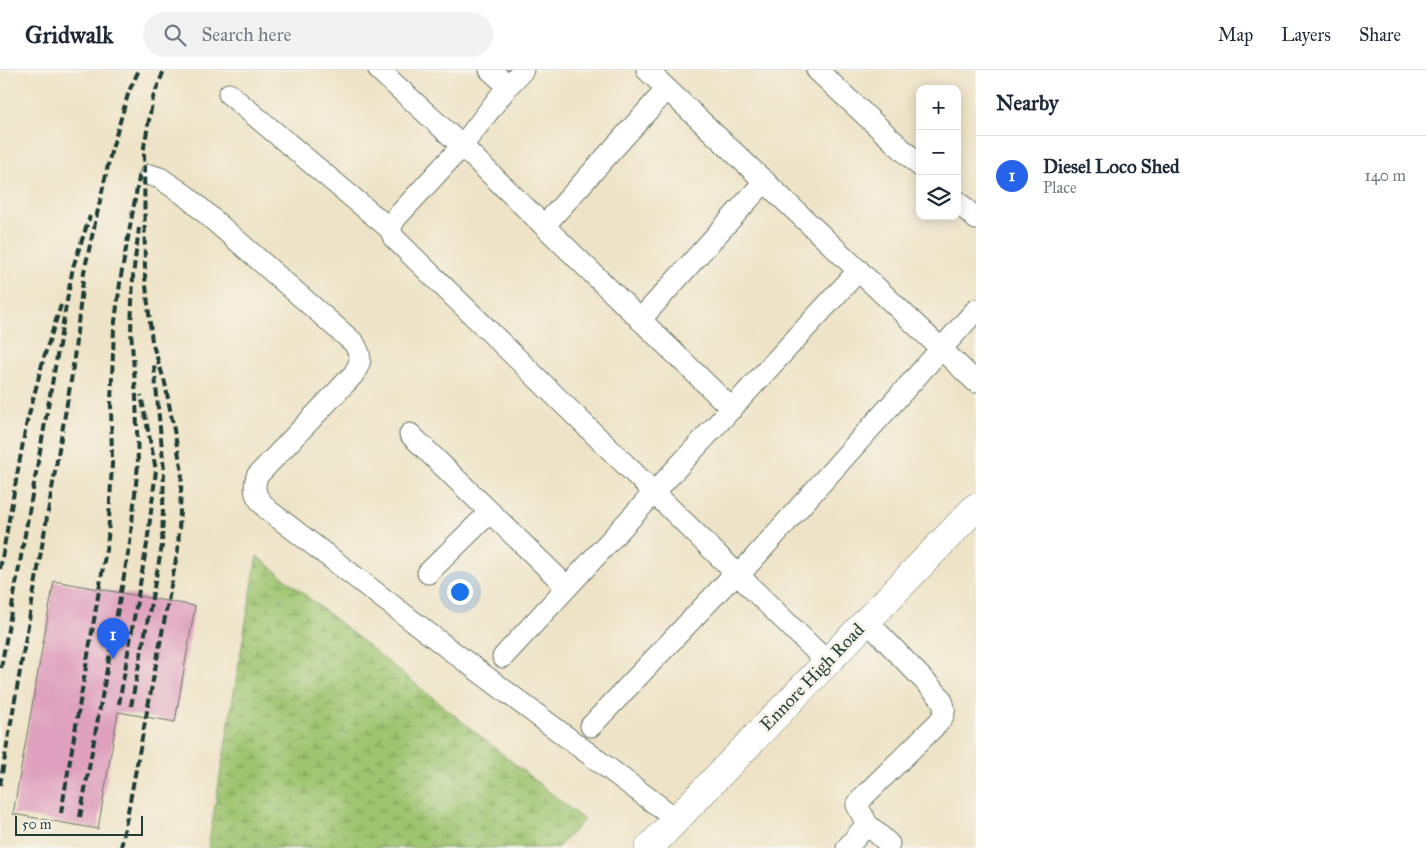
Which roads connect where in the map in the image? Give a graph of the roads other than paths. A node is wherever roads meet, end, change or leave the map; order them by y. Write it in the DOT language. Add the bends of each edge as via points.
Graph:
graph roads {
  1 [pos="379,70"];
  2 [pos="490,70"];
  3 [pos="523,70"];
  4 [pos="647,70"];
  5 [pos="817,70"];
  6 [pos="508,86"];
  7 [pos="667,89"];
  8 [pos="228,94"];
  9 [pos="462,146"];
  10 [pos="916,162"];
  11 [pos="150,174"];
  12 [pos="765,181"];
  13 [pos="961,205"];
  14 [pos="976,219"];
  15 [pos="544,226"];
  16 [pos="390,229"];
  17 [pos="859,270"];
  18 [pos="976,310"];
  19 [pos="640,320"];
  20 [pos="942,350"];
  21 [pos="976,382"];
  22 [pos="732,409"];
  23 [pos="410,434"];
  24 [pos="654,493"];
  25 [pos="976,507"];
  26 [pos="490,512"];
  27 [pos="428,573"];
  28 [pos="738,576"];
  29 [pos="567,588"];
  30 [pos="867,621"];
  31 [pos="503,657"];
  32 [pos="826,662"];
  33 [pos="591,726"];
  34 [pos="676,819"];
  35 [pos="867,824"];
  36 [pos="889,847"];
  37 [pos="649,848"];
  38 [pos="847,848"];
  1 -- 9 [label="street"];
  2 -- 6 [label="street"];
  3 -- 6 [label="street"];
  4 -- 7 [label="street"];
  5 -- 10 [label="street"];
  6 -- 9 [label="street"];
  7 -- 12 [label="street"];
  7 -- 15 [label="street"];
  8 -- 16 [label="street"];
  9 -- 15 [label="street"];
  9 -- 16 [label="street"];
  11 -- 34 [label="street" via="185,196 354,343 360,354 360,364 353,375 257,476 254,486 257,497 268,510 434,638"];
  12 -- 17 [label="street"];
  12 -- 19 [label="street"];
  13 -- 14 [label="street"];
  15 -- 19 [label="street"];
  16 -- 24 [label="street" via="402,247"];
  17 -- 20 [label="street"];
  17 -- 22 [label="street"];
  18 -- 20 [label="street"];
  19 -- 22 [label="street"];
  20 -- 21 [label="street"];
  20 -- 28 [label="street"];
  22 -- 24 [label="street"];
  23 -- 26 [label="street"];
  24 -- 28 [label="street"];
  24 -- 29 [label="street"];
  25 -- 30 [label="main road, Ennore High Road"];
  26 -- 27 [label="street"];
  26 -- 29 [label="street"];
  28 -- 32 [label="street"];
  28 -- 33 [label="street" via="728,581"];
  29 -- 31 [label="street"];
  30 -- 32 [label="main road, Ennore High Road"];
  30 -- 35 [label="street" via="940,697 944,716 857,805"];
  32 -- 34 [label="main road, Ennore High Road"];
  34 -- 37 [label="main road, Ennore High Road"];
  35 -- 36 [label="street"];
  35 -- 38 [label="street"];
}
